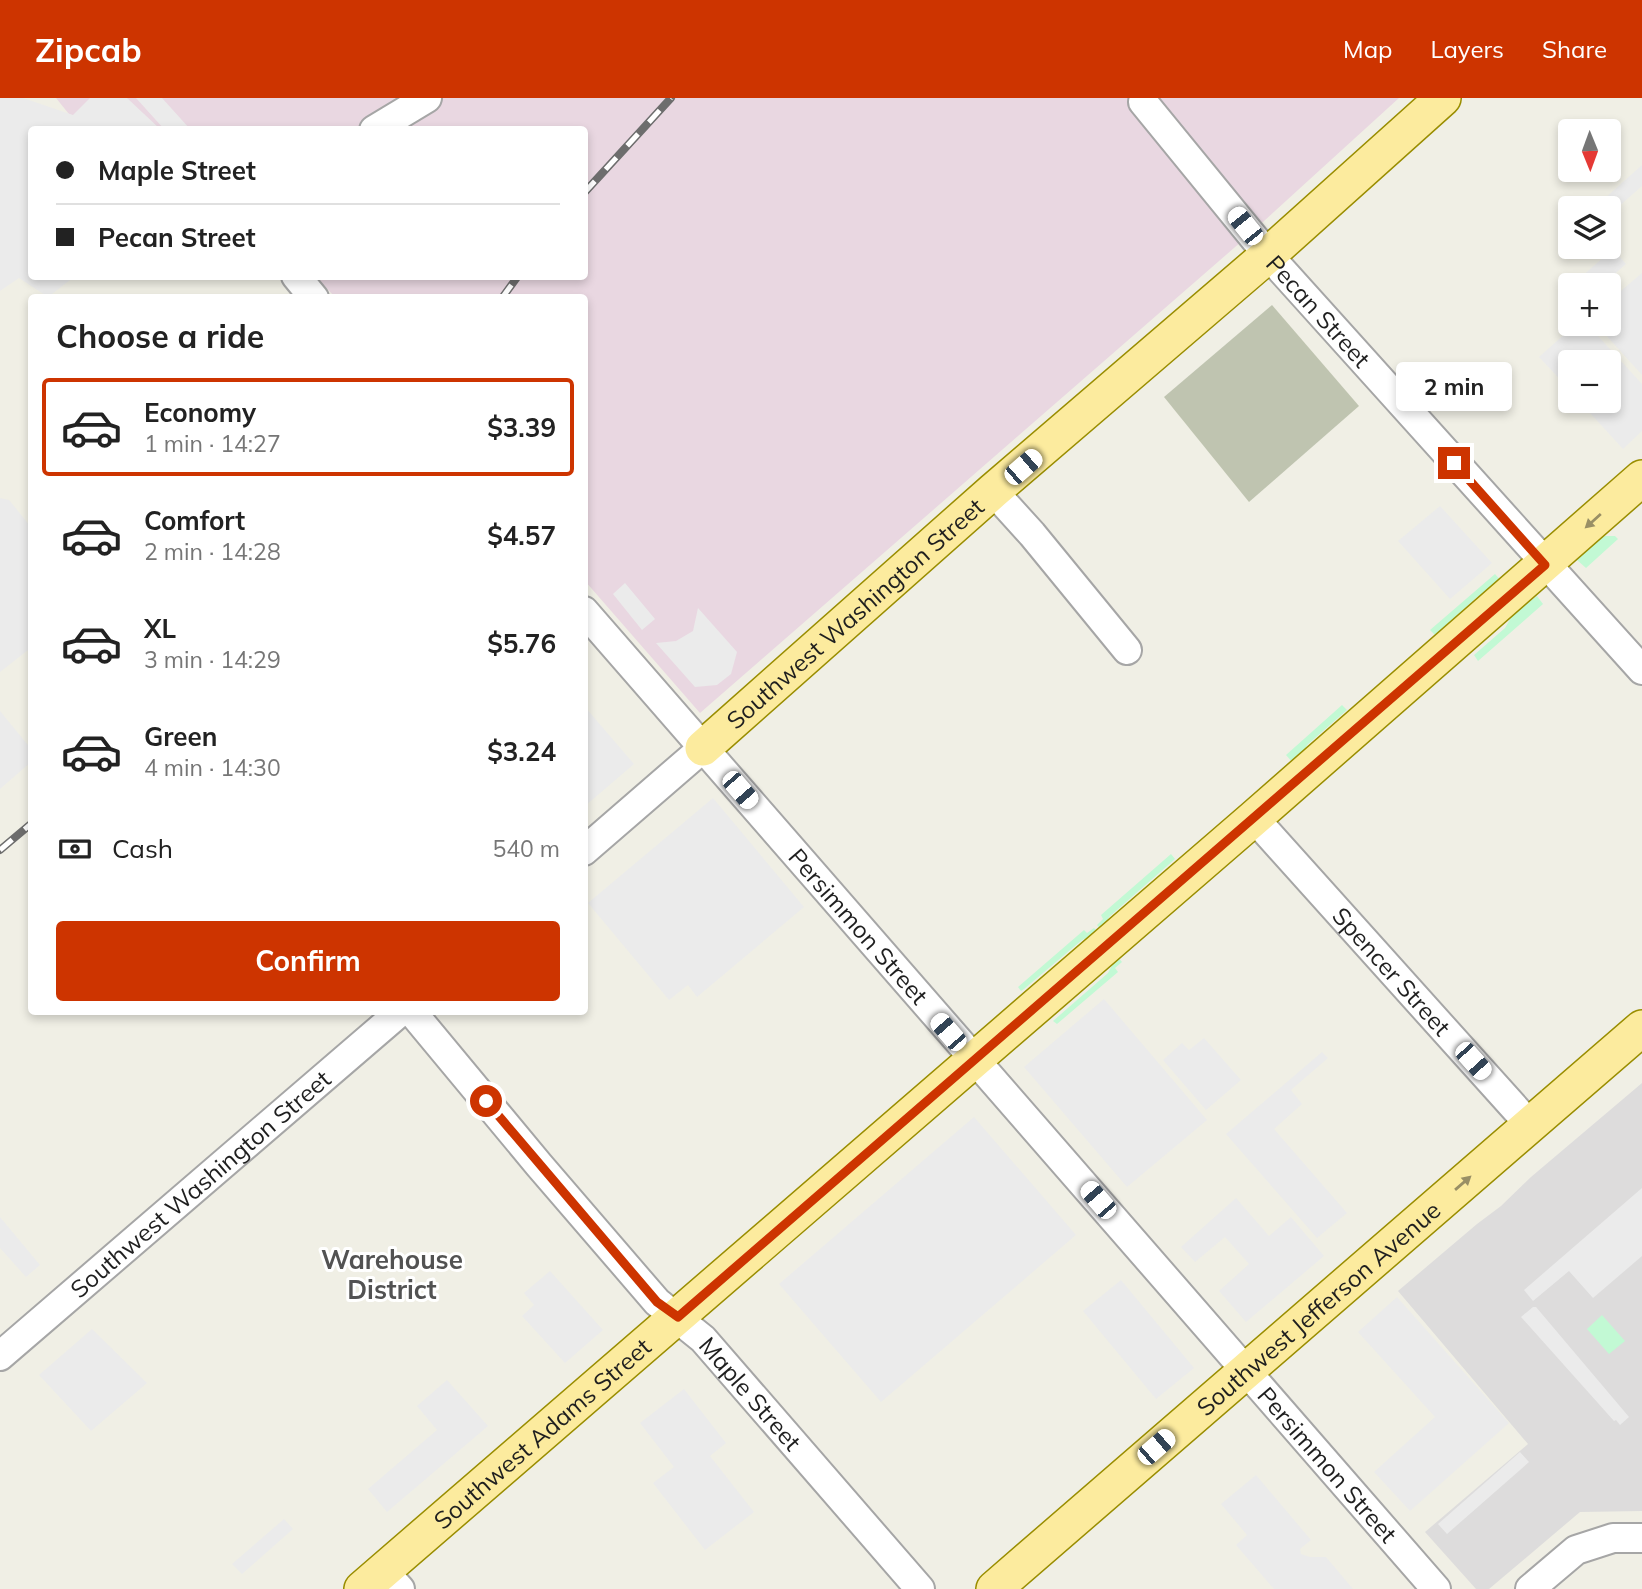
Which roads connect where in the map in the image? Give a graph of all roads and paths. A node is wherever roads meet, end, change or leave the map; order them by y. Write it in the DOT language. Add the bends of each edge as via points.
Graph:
graph roads {
  1 [pos="427,98"];
  2 [pos="1443,98"];
  3 [pos="1143,102"];
  4 [pos="381,126"];
  5 [pos="1268,255"];
  6 [pos="299,280"];
  7 [pos="311,294"];
  8 [pos="1642,478"];
  9 [pos="993,491"];
  10 [pos="1545,565"];
  11 [pos="588,616"];
  12 [pos="1127,650"];
  13 [pos="1642,670"];
  14 [pos="703,748"];
  15 [pos="1254,818"];
  16 [pos="588,848"];
  17 [pos="397,1015"];
  18 [pos="415,1015"];
  19 [pos="1642,1028"];
  20 [pos="974,1061"];
  21 [pos="1530,1125"];
  22 [pos="678,1317"];
  23 [pos="0,1356"];
  24 [pos="1244,1371"];
  25 [pos="1642,1538"];
  26 [pos="382,1583"];
  27 [pos="920,1589"];
  28 [pos="994,1589"];
  29 [pos="1436,1589"];
  30 [pos="1530,1589"];
  1 -- 4 [label="street"];
  2 -- 5 [label="main road, Southwest Washington Street"];
  3 -- 5 [label="street, Pecan Street"];
  5 -- 9 [label="main road, Southwest Washington Street"];
  5 -- 10 [label="street, Pecan Street"];
  6 -- 7 [label="street"];
  8 -- 10 [label="main road, Southwest Adams Street, one-way"];
  9 -- 12 [label="street"];
  9 -- 14 [label="main road, Southwest Washington Street"];
  10 -- 13 [label="street, Pecan Street"];
  10 -- 15 [label="main road, Southwest Adams Street"];
  11 -- 14 [label="street, Persimmon Street"];
  14 -- 16 [label="street, Southwest Washington Street"];
  14 -- 20 [label="street, Persimmon Street"];
  15 -- 20 [label="main road, Southwest Adams Street"];
  15 -- 21 [label="street, Spencer Street"];
  17 -- 23 [label="street, Southwest Washington Street"];
  18 -- 22 [label="street, Maple Street" via="657,1302"];
  19 -- 21 [label="main road, Southwest Jefferson Avenue"];
  20 -- 22 [label="main road, Southwest Adams Street"];
  20 -- 24 [label="street, Persimmon Street"];
  24 -- 21 [label="main road, Southwest Jefferson Avenue, one-way"];
  22 -- 26 [label="main road, Southwest Adams Street"];
  22 -- 27 [label="street, Maple Street" via="703,1339"];
  24 -- 28 [label="main road, Southwest Jefferson Avenue"];
  24 -- 29 [label="street, Persimmon Street"];
  25 -- 30 [label="street" via="1613,1538 1576,1550"];
}
